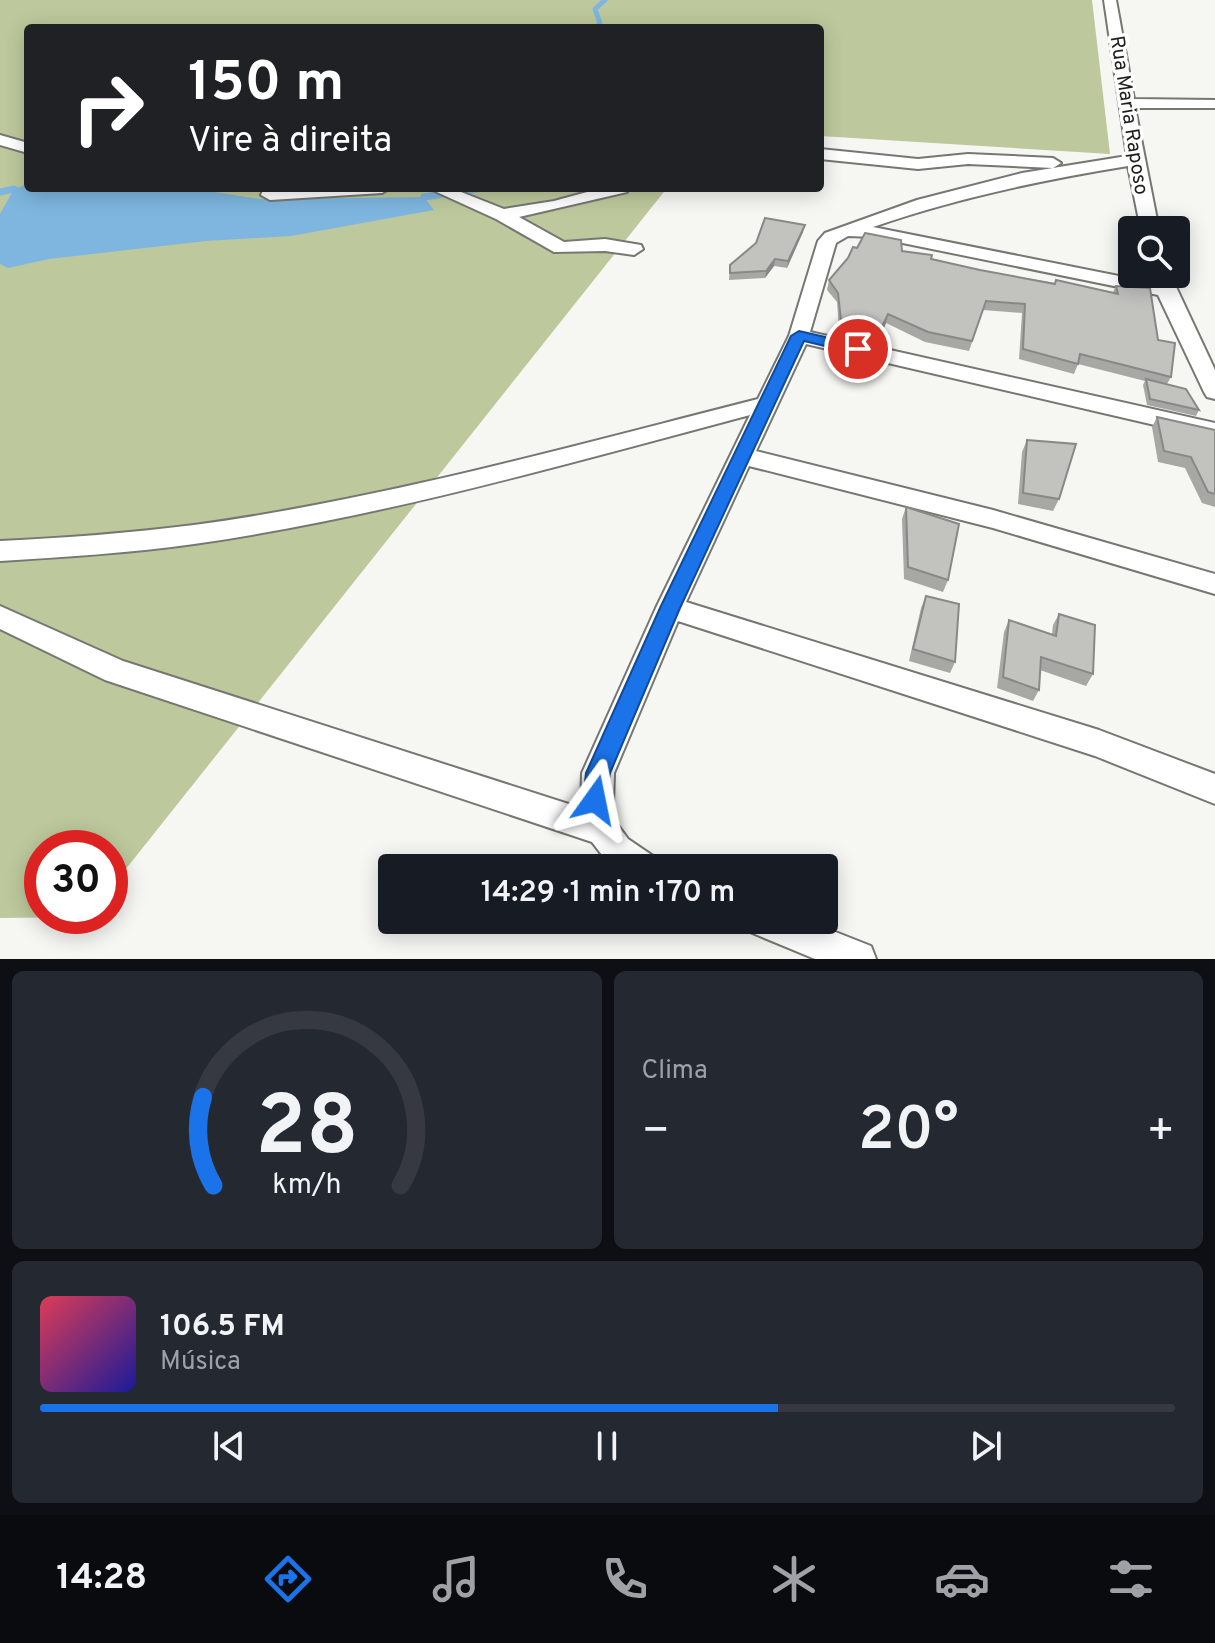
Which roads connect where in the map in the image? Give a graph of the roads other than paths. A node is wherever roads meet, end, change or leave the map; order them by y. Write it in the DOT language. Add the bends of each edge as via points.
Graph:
graph roads {
  1 [pos="1110,0"];
  2 [pos="1128,103"];
  3 [pos="1213,105"];
  4 [pos="0,140"];
  5 [pos="24,147"];
  6 [pos="824,154"];
  7 [pos="1135,160"];
  8 [pos="1089,165"];
  9 [pos="271,192"];
  10 [pos="318,192"];
  11 [pos="446,192"];
  12 [pos="606,192"];
  13 [pos="502,215"];
  14 [pos="1147,216"];
  15 [pos="842,230"];
  16 [pos="634,249"];
  17 [pos="1118,274"];
  18 [pos="1167,288"];
  19 [pos="799,336"];
  20 [pos="1215,392"];
  21 [pos="766,404"];
  22 [pos="1215,431"];
  23 [pos="742,456"];
  24 [pos="0,551"];
  25 [pos="1215,584"];
  26 [pos="670,608"];
  27 [pos="0,617"];
  28 [pos="1215,789"];
  29 [pos="602,830"];
  30 [pos="618,854"];
  31 [pos="796,934"];
  32 [pos="858,959"];
  1 -- 2 [label="street, Rua Maria Raposo"];
  2 -- 3 [label="street"];
  2 -- 7 [label="street, Rua Maria Raposo"];
  4 -- 5 [label="street"];
  6 -- 8 [label="street" via="918,164 968,159"];
  7 -- 8 [label="street"];
  7 -- 14 [label="street, Rua Maria Raposo"];
  8 -- 15 [label="street" via="923,204"];
  9 -- 10 [label="street"];
  11 -- 13 [label="street"];
  12 -- 13 [label="street"];
  13 -- 16 [label="street" via="561,248"];
  15 -- 17 [label="street"];
  15 -- 19 [label="street" via="827,241"];
  18 -- 20 [label="street"];
  19 -- 21 [label="street"];
  19 -- 22 [label="street"];
  21 -- 23 [label="street"];
  21 -- 24 [label="street" via="366,506 180,535"];
  23 -- 25 [label="street" via="993,519"];
  23 -- 26 [label="street"];
  26 -- 28 [label="street" via="1099,744"];
  26 -- 29 [label="street" via="598,773 595,800"];
  27 -- 29 [label="street" via="115,671"];
  29 -- 30 [label="street"];
  31 -- 32 [label="street"];
}
